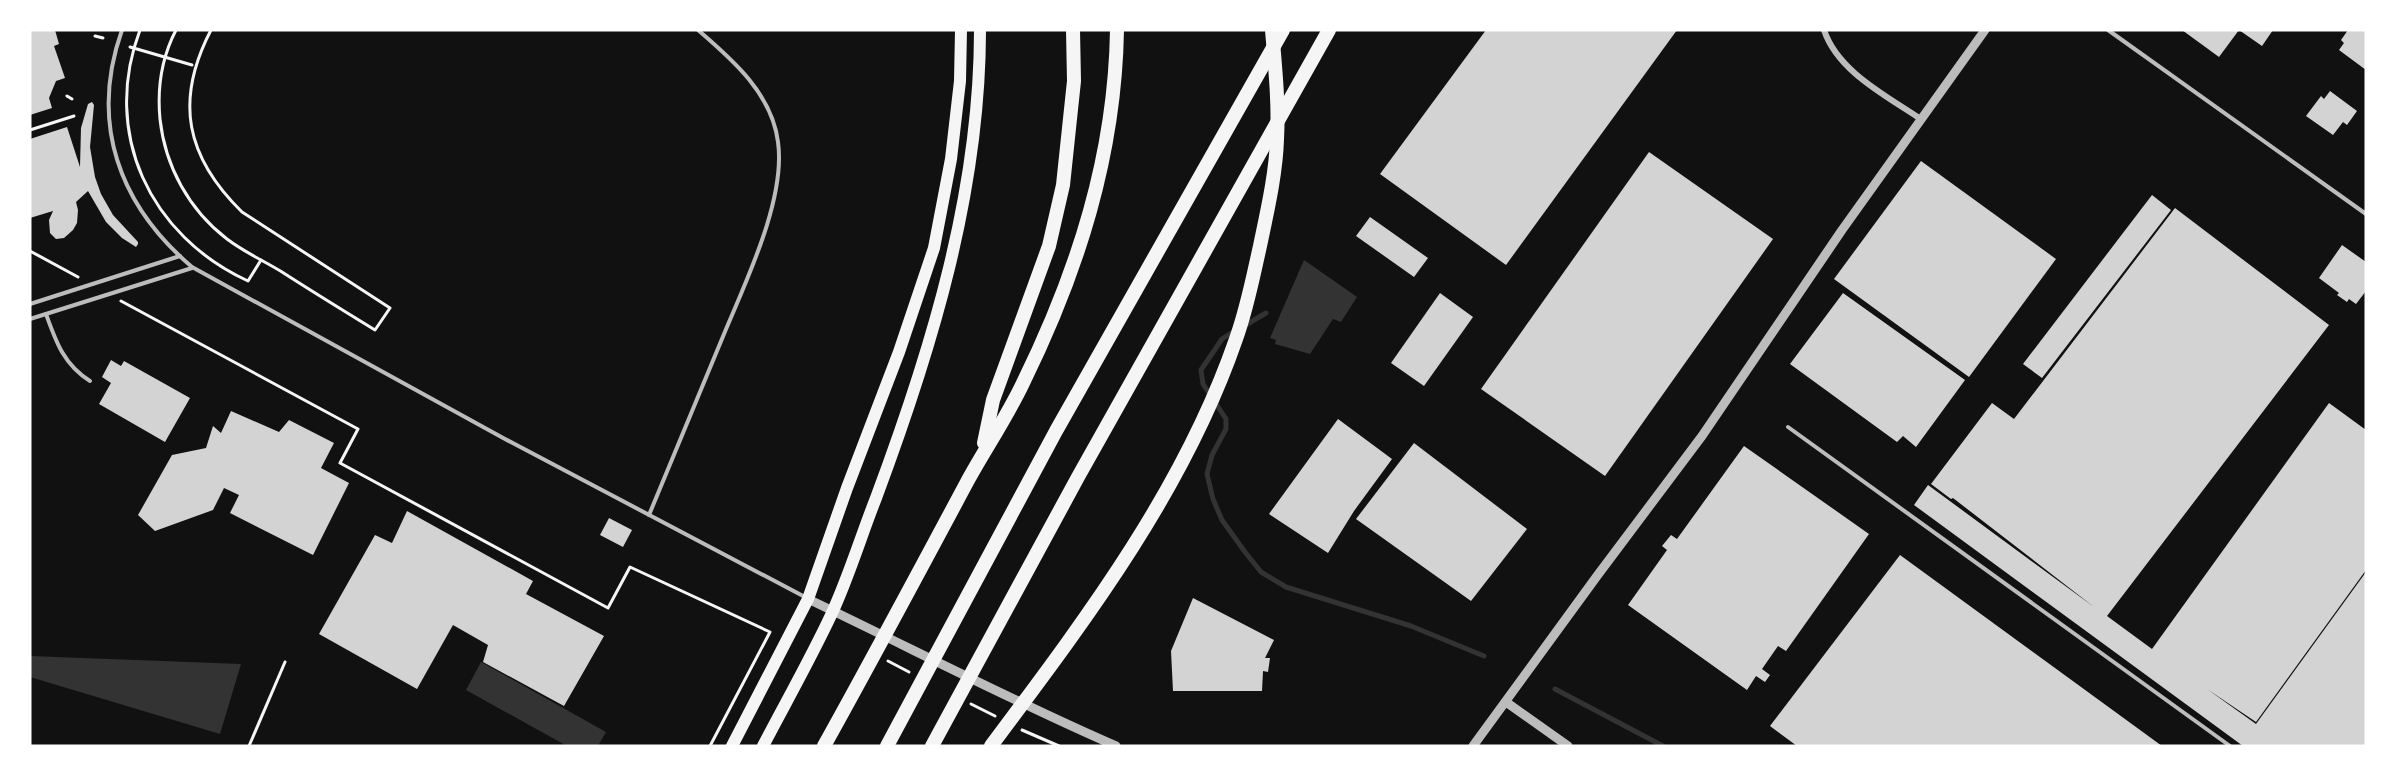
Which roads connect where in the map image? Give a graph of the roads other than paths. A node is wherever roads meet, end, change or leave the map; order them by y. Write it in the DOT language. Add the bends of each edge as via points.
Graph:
graph roads {
  1 [pos="122,30"];
  2 [pos="698,30"];
  3 [pos="961,30"];
  4 [pos="980,30"];
  5 [pos="1073,30"];
  6 [pos="1117,30"];
  7 [pos="1272,30"];
  8 [pos="1283,30"];
  9 [pos="1329,30"];
  10 [pos="1338,30"];
  11 [pos="1824,30"];
  12 [pos="1985,30"];
  13 [pos="2108,30"];
  14 [pos="1298,83"];
  15 [pos="1922,120"];
  16 [pos="2366,214"];
  17 [pos="180,256"];
  18 [pos="192,267"];
  19 [pos="30,304"];
  20 [pos="46,314"];
  21 [pos="30,319"];
  22 [pos="90,381"];
  23 [pos="1788,427"];
  24 [pos="982,454"];
  25 [pos="649,515"];
  26 [pos="808,599"];
  27 [pos="833,611"];
  28 [pos="1506,702"];
  29 [pos="732,746"];
  30 [pos="764,746"];
  31 [pos="824,746"];
  32 [pos="887,746"];
  33 [pos="932,746"];
  34 [pos="991,746"];
  35 [pos="1116,746"];
  36 [pos="1473,746"];
  37 [pos="1568,746"];
  38 [pos="2230,746"];
  1 -- 17 [label="lane" via="109,88 113,146 137,205"];
  2 -- 25 [label="lane" via="730,58 763,97 778,142 779,174 772,206 742,289"];
  3 -- 26 [label="main road" via="951,159 934,248"];
  4 -- 27 [label="main road" via="980,74 967,183 944,288 920,371"];
  5 -- 24 [label="highway" via="1074,81 1063,185 1049,246 993,400"];
  6 -- 24 [label="highway" via="1116,78 1107,143 1092,207 1023,385"];
  7 -- 34 [label="highway" via="1277,140 1267,213 1236,339 1201,423 1159,505 1084,620"];
  8 -- 32 [label="highway" via="1062,421"];
  9 -- 14 [label="highway"];
  10 -- 14 [label="highway"];
  11 -- 15 [label="street" via="1839,58"];
  12 -- 15 [label="street"];
  13 -- 16 [label="lane"];
  14 -- 33 [label="highway"];
  15 -- 28 [label="street" via="1702,436"];
  17 -- 18 [label="lane"];
  17 -- 19 [label="lane"];
  18 -- 20 [label="lane"];
  18 -- 25 [label="lane"];
  20 -- 21 [label="lane"];
  20 -- 22 [label="lane" via="63,356"];
  23 -- 38 [label="lane"];
  24 -- 31 [label="highway"];
  25 -- 26 [label="lane"];
  26 -- 27 [label="street"];
  26 -- 29 [label="main road"];
  27 -- 30 [label="main road"];
  27 -- 35 [label="street"];
  28 -- 36 [label="street"];
  28 -- 37 [label="street"];
}
